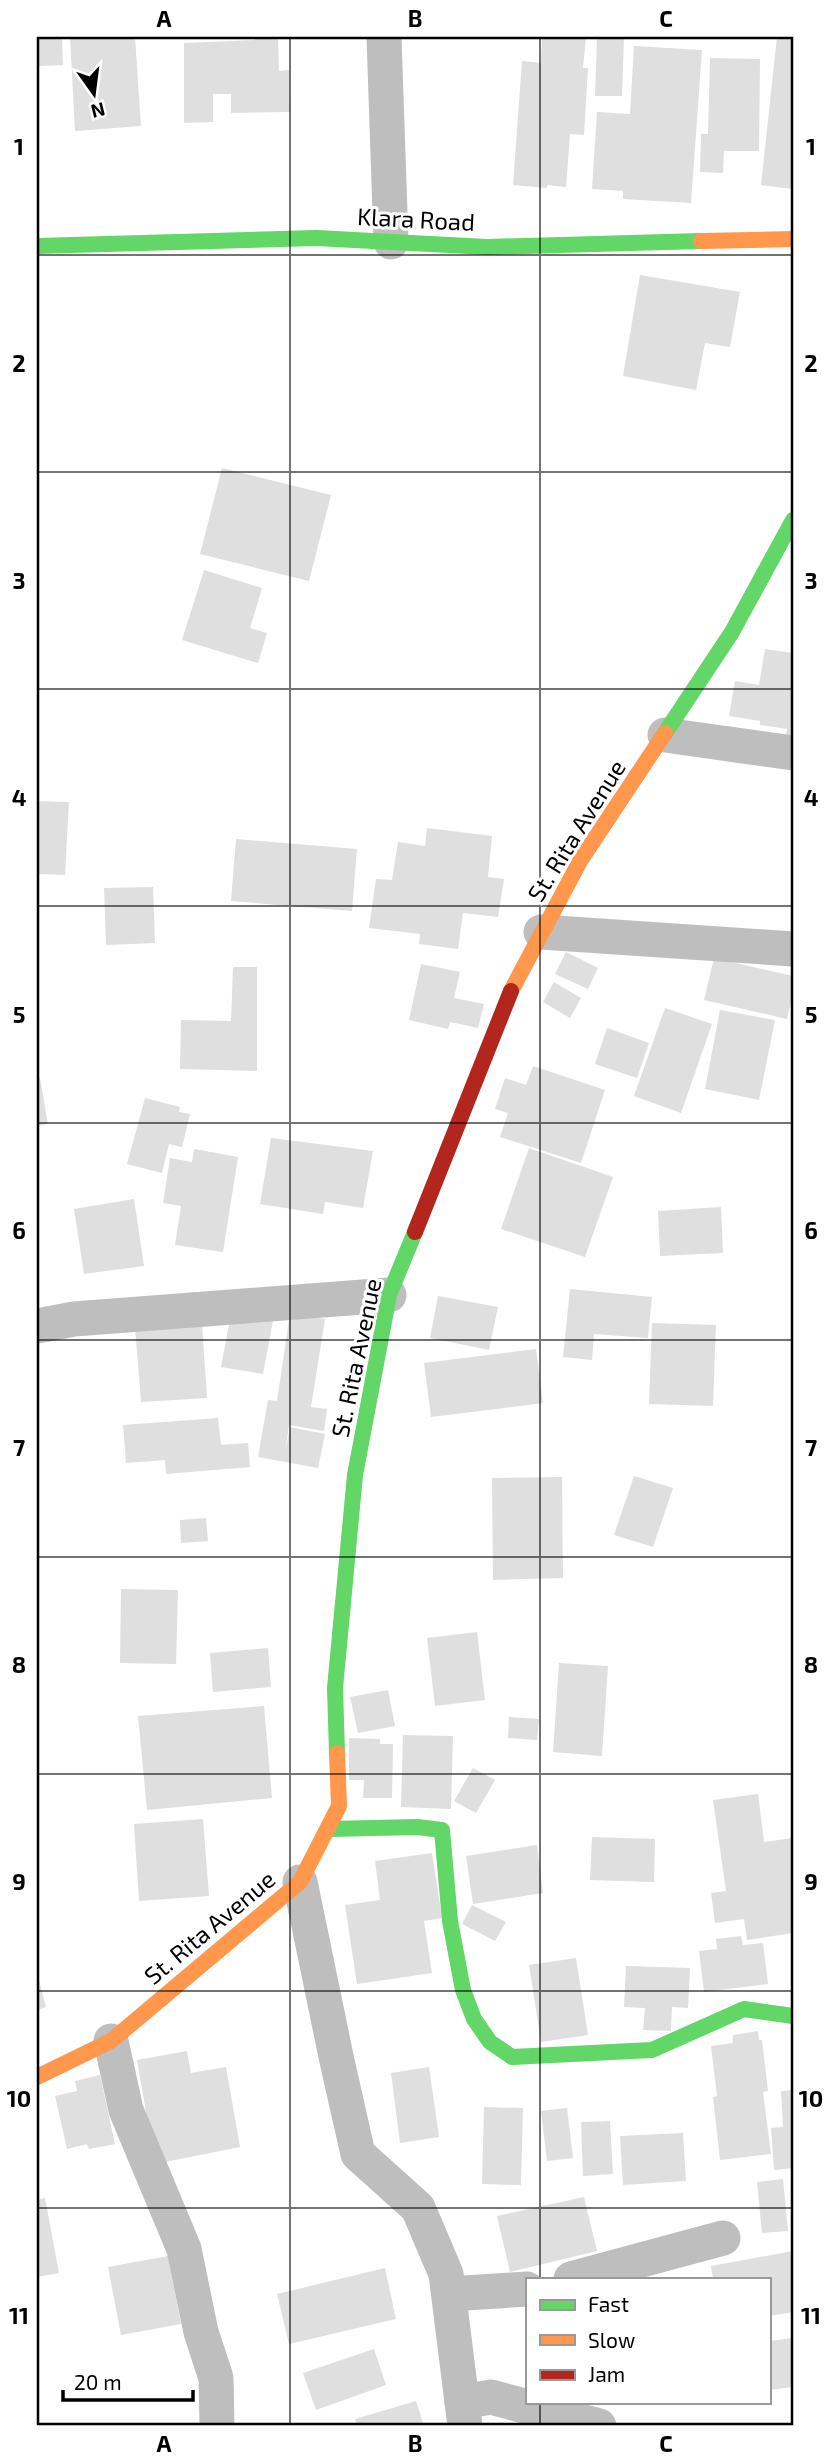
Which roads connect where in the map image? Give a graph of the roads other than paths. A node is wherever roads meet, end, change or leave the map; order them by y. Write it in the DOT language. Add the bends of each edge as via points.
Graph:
graph roads {
  1 [pos="384,37"];
  2 [pos="793,239"];
  3 [pos="391,242"];
  4 [pos="37,246"];
  5 [pos="793,520"];
  6 [pos="664,735"];
  7 [pos="793,753"];
  8 [pos="541,932"];
  9 [pos="793,950"];
  10 [pos="389,1294"];
  11 [pos="37,1325"];
  12 [pos="329,1829"];
  13 [pos="300,1882"];
  14 [pos="793,2016"];
  15 [pos="111,2041"];
  16 [pos="37,2077"];
  17 [pos="723,2238"];
  18 [pos="575,2278"];
  19 [pos="526,2289"];
  20 [pos="449,2294"];
  21 [pos="464,2414"];
  22 [pos="217,2426"];
  23 [pos="599,2426"];
  1 -- 3 [label="street"];
  2 -- 3 [label="street, Klara Road" via="486,247"];
  3 -- 4 [label="street, Klara Road" via="316,238"];
  5 -- 6 [label="street, St. Rita Avenue" via="732,632"];
  6 -- 7 [label="street"];
  6 -- 8 [label="street, St. Rita Avenue" via="580,861"];
  8 -- 9 [label="street"];
  8 -- 10 [label="street, St. Rita Avenue" via="517,977"];
  10 -- 11 [label="street"];
  10 -- 12 [label="street, St. Rita Avenue" via="355,1475 335,1688 339,1805"];
  12 -- 13 [label="street, St. Rita Avenue"];
  12 -- 14 [label="street" via="442,1830 455,1965 468,2004 485,2037 500,2053 512,2057 652,2050 744,2009"];
  13 -- 15 [label="street, St. Rita Avenue"];
  13 -- 20 [label="street" via="358,2154 418,2208 446,2274"];
  15 -- 16 [label="street, St. Rita Avenue"];
  15 -- 22 [label="street" via="126,2110 184,2249 216,2378"];
  17 -- 18 [label="street"];
  19 -- 20 [label="street"];
  20 -- 21 [label="street"];
  21 -- 23 [label="street" via="491,2397"];
}
